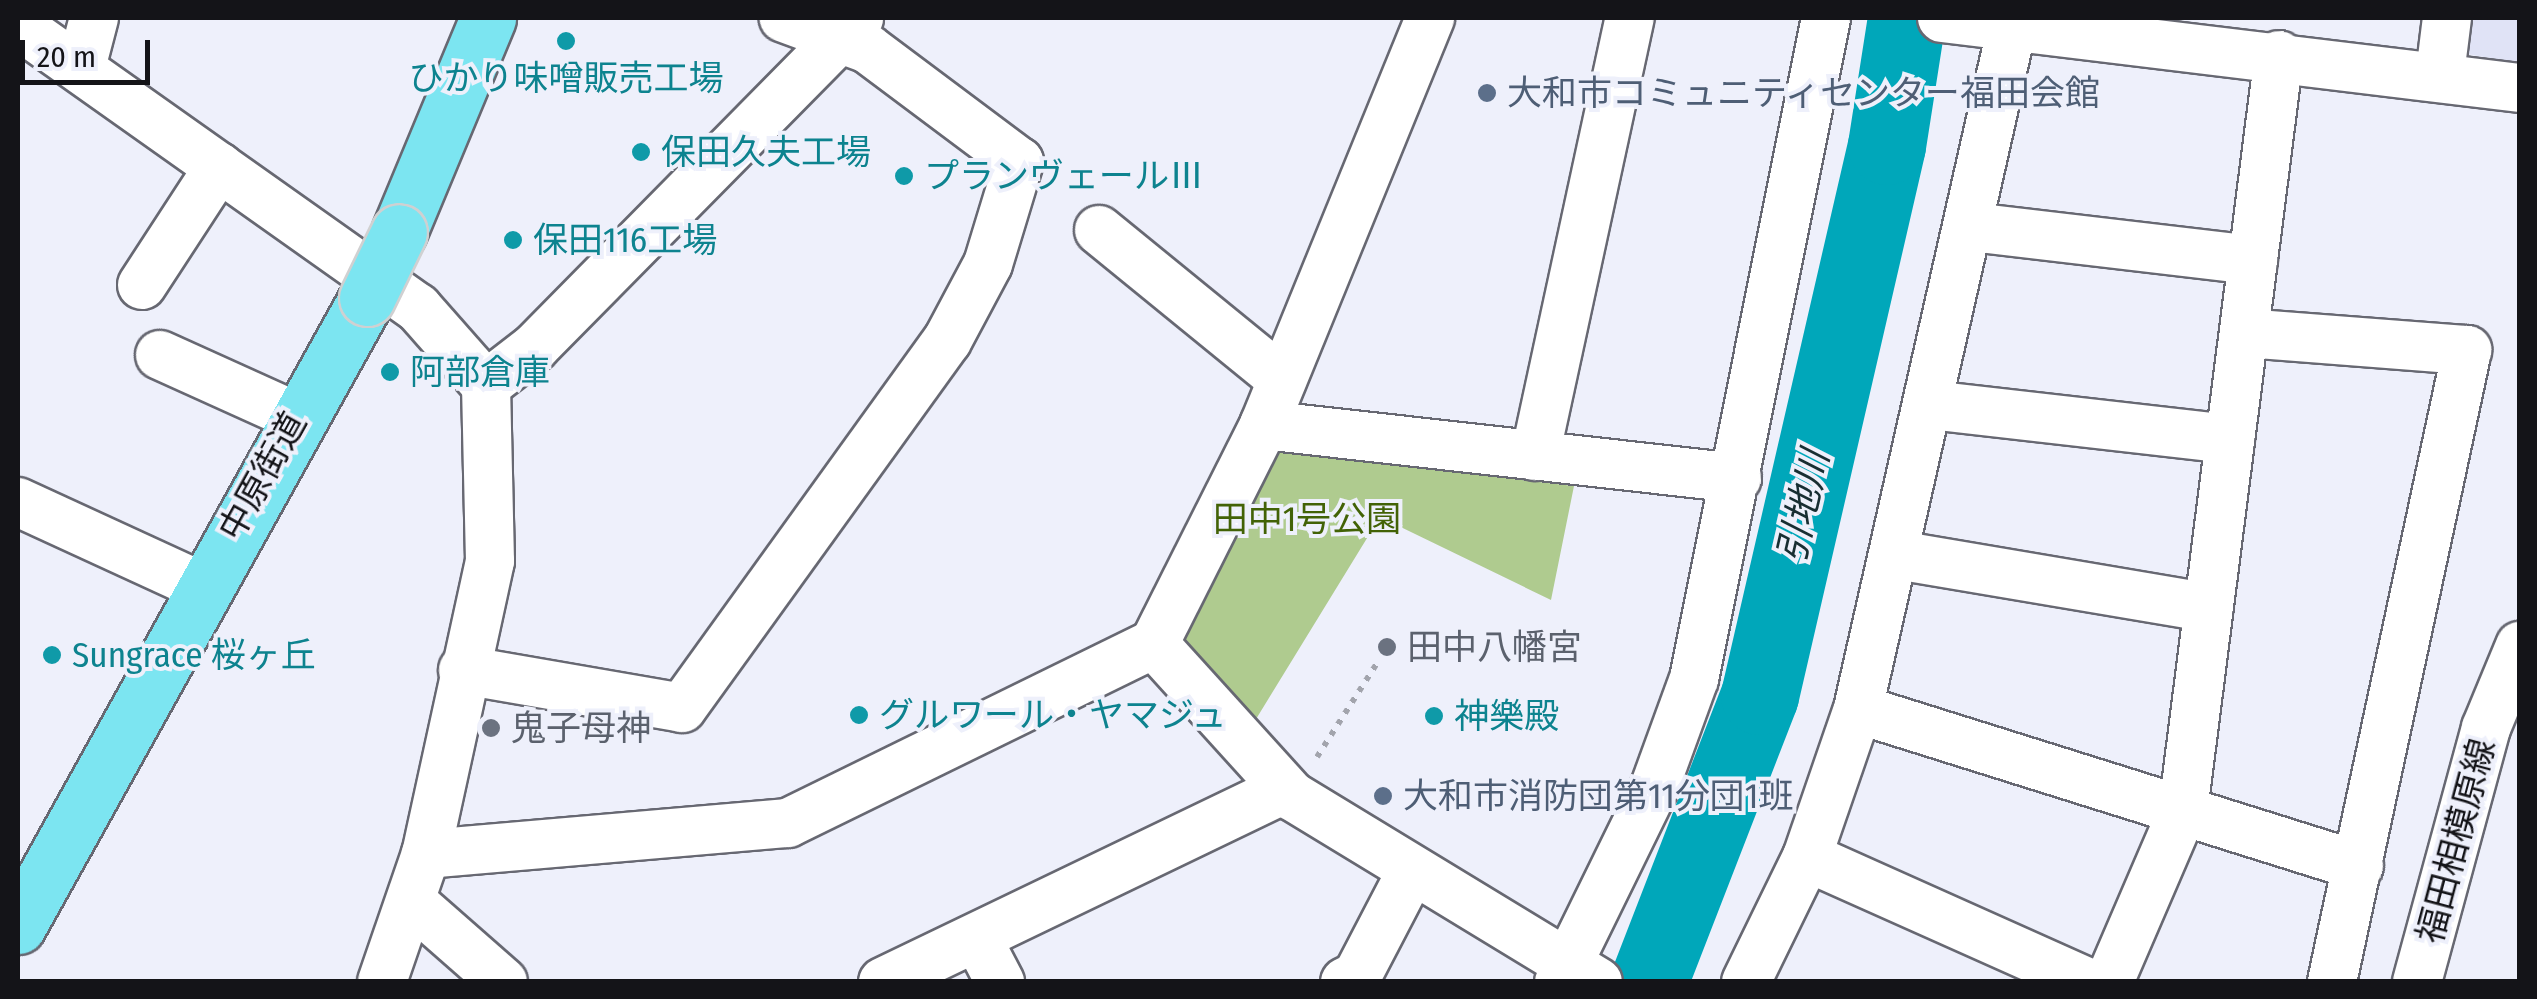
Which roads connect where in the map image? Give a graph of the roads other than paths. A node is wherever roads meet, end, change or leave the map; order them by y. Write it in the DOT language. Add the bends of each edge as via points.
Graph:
graph roads {
  1 [pos="94,18"];
  2 [pos="488,18"];
  3 [pos="784,18"];
  4 [pos="1430,18"];
  5 [pos="1630,18"];
  6 [pos="1826,18"];
  7 [pos="2447,18"];
  8 [pos="1953,19"];
  9 [pos="2014,21"];
  10 [pos="18,25"];
  11 [pos="851,30"];
  12 [pos="2279,55"];
  13 [pos="82,64"];
  14 [pos="2440,74"];
  15 [pos="2520,88"];
  16 [pos="219,168"];
  17 [pos="1970,227"];
  18 [pos="1100,230"];
  19 [pos="2253,260"];
  20 [pos="142,286"];
  21 [pos="2244,333"];
  22 [pos="160,356"];
  23 [pos="1282,379"];
  24 [pos="486,386"];
  25 [pos="1931,405"];
  26 [pos="295,416"];
  27 [pos="1264,426"];
  28 [pos="2230,439"];
  29 [pos="1535,456"];
  30 [pos="1736,478"];
  31 [pos="18,502"];
  32 [pos="1898,555"];
  33 [pos="201,586"];
  34 [pos="2208,608"];
  35 [pos="1154,644"];
  36 [pos="2520,646"];
  37 [pos="463,670"];
  38 [pos="1858,708"];
  39 [pos="1288,792"];
  40 [pos="2183,810"];
  41 [pos="426,854"];
  42 [pos="1807,857"];
  43 [pos="2359,866"];
  44 [pos="1410,874"];
  45 [pos="412,902"];
  46 [pos="18,926"];
  47 [pos="977,938"];
  48 [pos="1580,978"];
  49 [pos="382,982"];
  50 [pos="503,982"];
  51 [pos="884,982"];
  52 [pos="1000,982"];
  53 [pos="1345,982"];
  54 [pos="1746,982"];
  55 [pos="2086,982"];
  56 [pos="2110,982"];
  57 [pos="2332,982"];
  58 [pos="2417,982"];
  1 -- 13 [label="street"];
  2 -- 26 [label="main road, 中原街道, bridge" via="367,298"];
  3 -- 11 [label="street"];
  4 -- 23 [label="street"];
  5 -- 29 [label="street"];
  6 -- 30 [label="street"];
  7 -- 14 [label="street"];
  8 -- 9 [label="street"];
  9 -- 12 [label="street"];
  9 -- 17 [label="street"];
  10 -- 13 [label="street"];
  11 -- 24 [label="street" via="534,348"];
  11 -- 37 [label="street" via="868,50 1019,162 988,264 947,341 682,708"];
  12 -- 14 [label="street"];
  12 -- 19 [label="street"];
  13 -- 16 [label="street"];
  14 -- 15 [label="street"];
  16 -- 20 [label="street"];
  16 -- 24 [label="street" via="418,308"];
  17 -- 19 [label="street"];
  17 -- 25 [label="street"];
  18 -- 23 [label="street"];
  19 -- 21 [label="street"];
  21 -- 28 [label="street"];
  21 -- 43 [label="street" via="2466,350"];
  22 -- 26 [label="street"];
  23 -- 27 [label="street"];
  24 -- 37 [label="street" via="490,560"];
  25 -- 28 [label="street"];
  25 -- 32 [label="street"];
  26 -- 33 [label="main road, 中原街道"];
  27 -- 29 [label="street"];
  27 -- 35 [label="street"];
  28 -- 34 [label="street"];
  29 -- 30 [label="street"];
  30 -- 48 [label="street" via="1694,678"];
  31 -- 33 [label="street"];
  32 -- 34 [label="street"];
  32 -- 38 [label="street"];
  33 -- 46 [label="main road, 中原街道"];
  34 -- 40 [label="street"];
  35 -- 39 [label="street"];
  35 -- 41 [label="street" via="788,823"];
  36 -- 58 [label="street, 福田相模原線" via="2486,728"];
  37 -- 41 [label="street"];
  38 -- 40 [label="street"];
  38 -- 42 [label="street"];
  39 -- 44 [label="street"];
  39 -- 47 [label="street"];
  40 -- 43 [label="street"];
  40 -- 56 [label="street"];
  41 -- 45 [label="street"];
  42 -- 54 [label="street"];
  42 -- 55 [label="street"];
  43 -- 57 [label="street"];
  44 -- 48 [label="street"];
  44 -- 53 [label="street" via="1357,976"];
  45 -- 49 [label="street"];
  45 -- 50 [label="street"];
  47 -- 51 [label="street"];
  47 -- 52 [label="street"];
}
